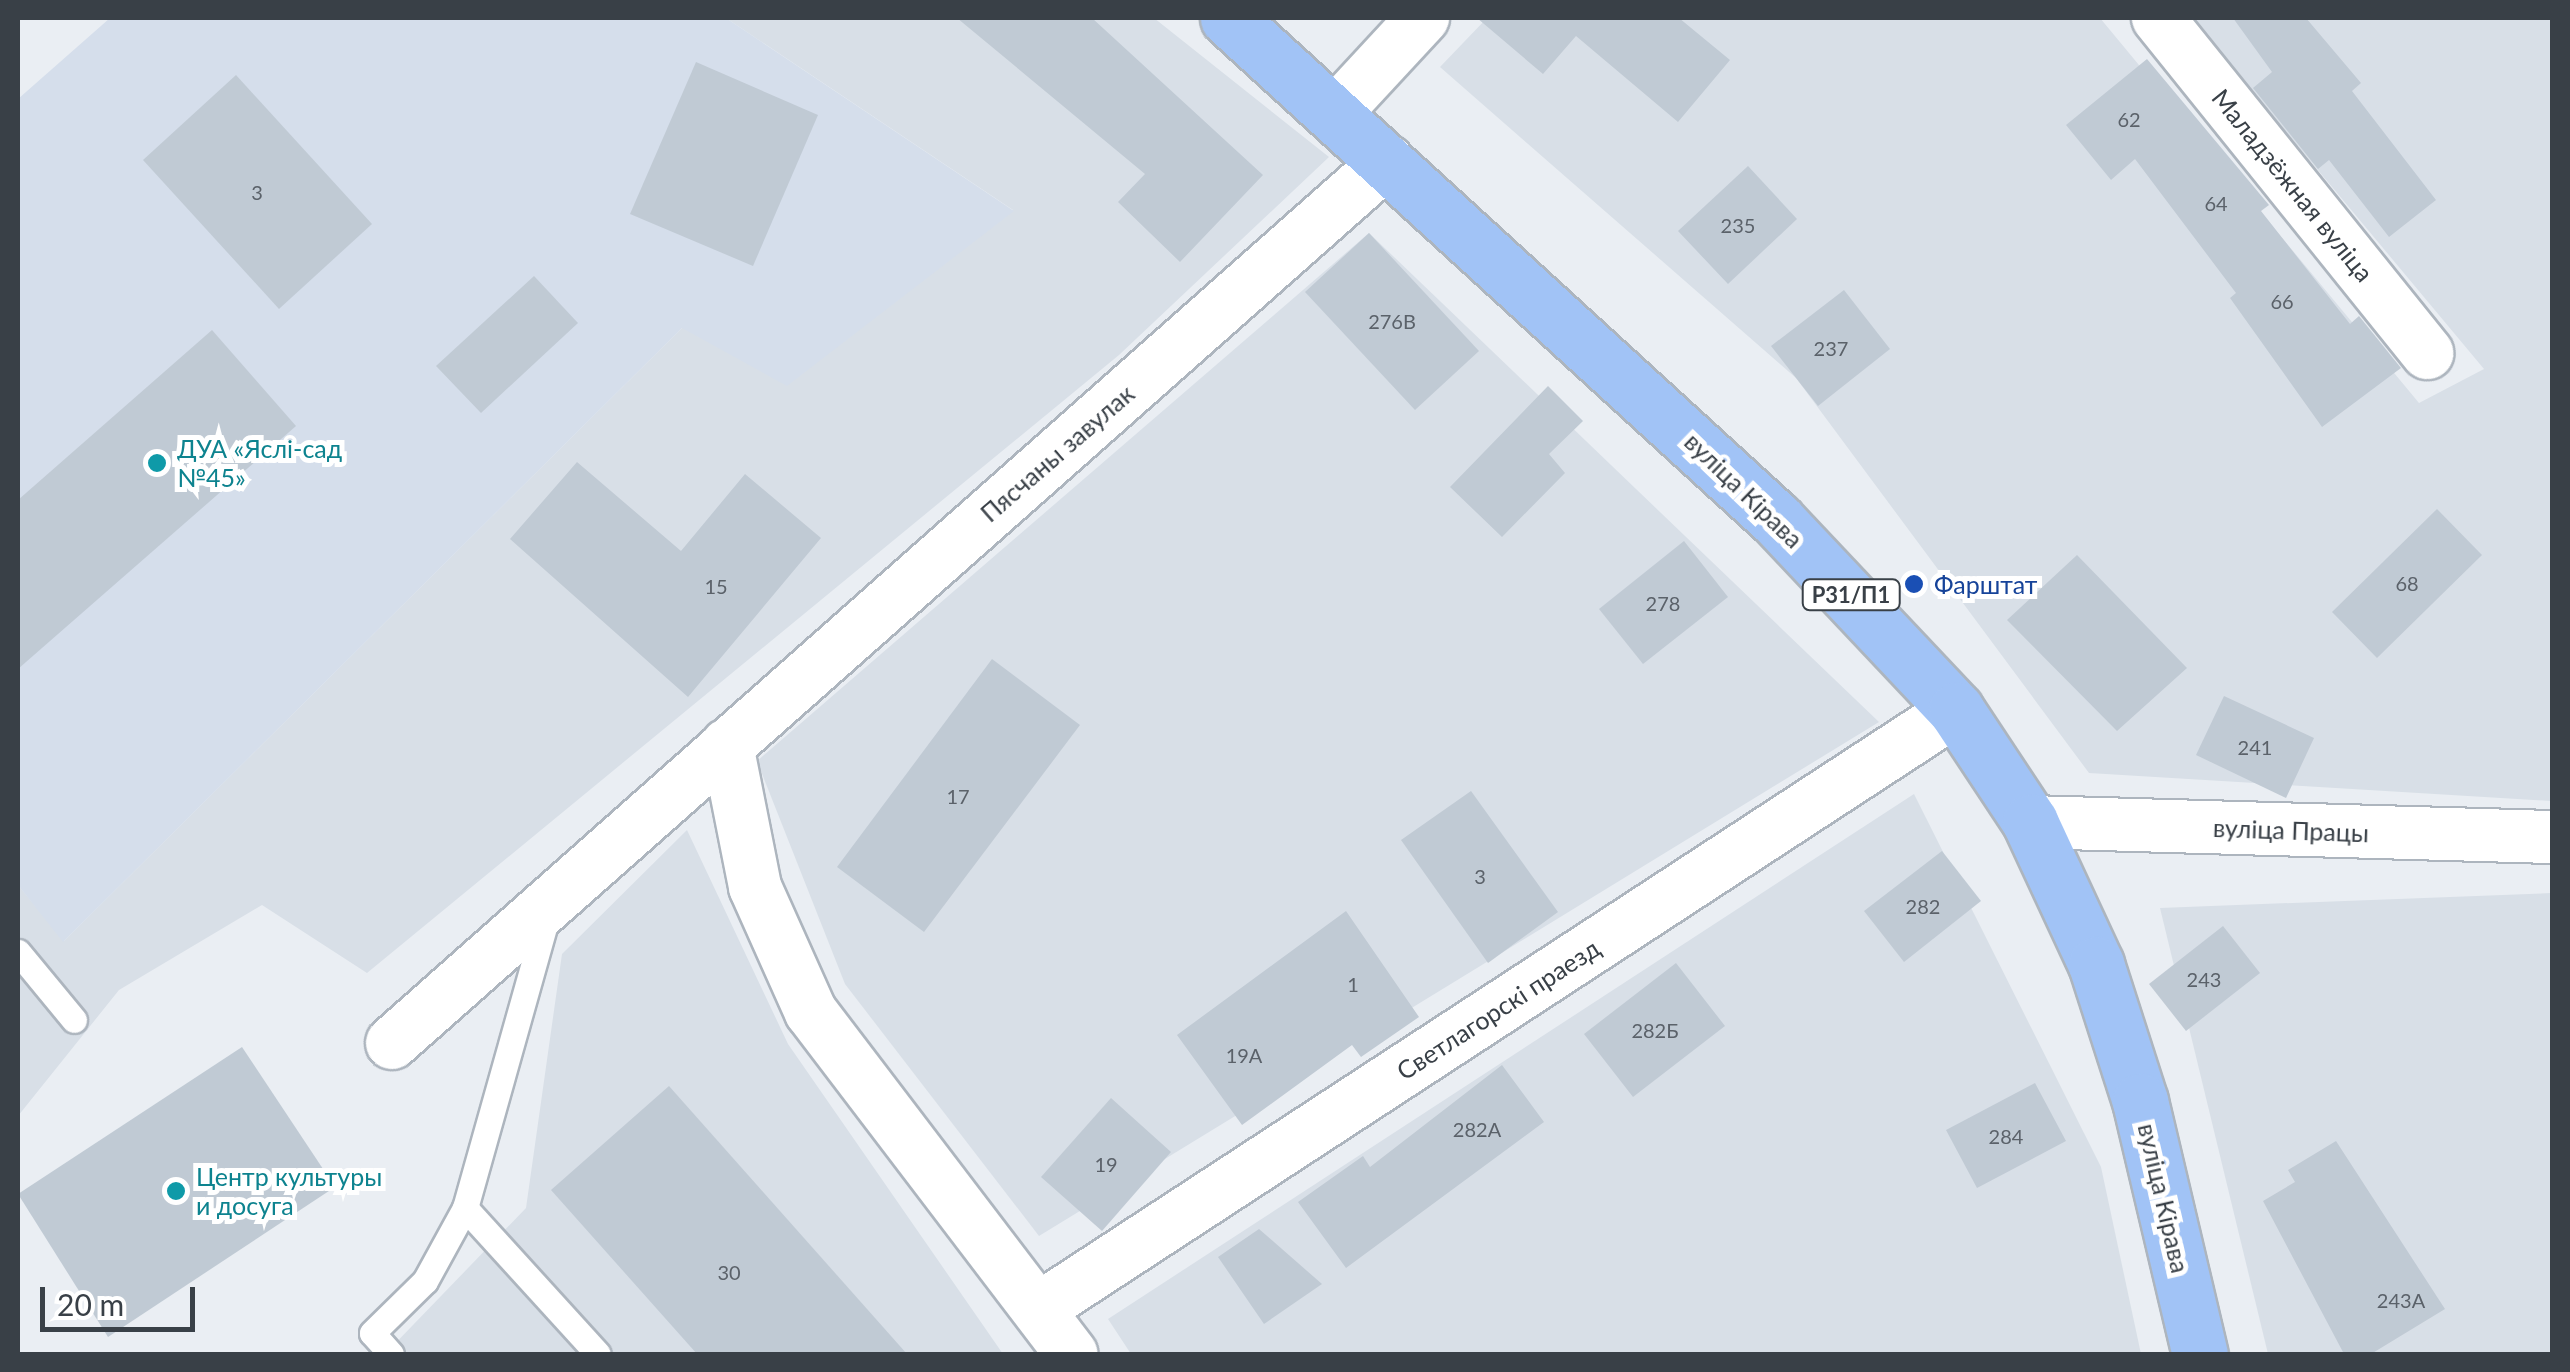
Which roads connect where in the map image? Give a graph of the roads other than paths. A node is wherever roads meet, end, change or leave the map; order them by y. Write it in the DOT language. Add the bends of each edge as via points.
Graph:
graph roads {
  1 [pos="1228,18"];
  2 [pos="1423,18"];
  3 [pos="2158,18"];
  4 [pos="1334,114"];
  5 [pos="1388,161"];
  6 [pos="2427,354"];
  7 [pos="1956,710"];
  8 [pos="727,744"];
  9 [pos="2030,822"];
  10 [pos="2552,837"];
  11 [pos="551,901"];
  12 [pos="18,952"];
  13 [pos="74,1020"];
  14 [pos="392,1043"];
  15 [pos="465,1208"];
  16 [pos="1040,1308"];
  17 [pos="391,1354"];
  18 [pos="598,1354"];
  19 [pos="1072,1354"];
  20 [pos="2200,1354"];
  1 -- 4 [label="main road, вуліца Кірава / Р31/П1"];
  2 -- 4 [label="street"];
  3 -- 6 [label="street, Маладзёжная вуліца"];
  4 -- 5 [label="main road, вуліца Кірава / Р31/П1"];
  5 -- 7 [label="main road, вуліца Кірава / Р31/П1" via="1777,520"];
  5 -- 8 [label="street, Пясчаны завулак"];
  7 -- 9 [label="main road, вуліца Кірава / Р31/П1"];
  7 -- 16 [label="street, Светлагорскі праезд"];
  8 -- 11 [label="street, Пясчаны завулак"];
  8 -- 16 [label="street" via="755,887 811,1012"];
  9 -- 10 [label="street, вуліца Працы"];
  9 -- 20 [label="main road, вуліца Кірава / Р31/П1" via="2096,964 2140,1100"];
  11 -- 14 [label="street, Пясчаны завулак"];
  11 -- 15 [label="lane"];
  12 -- 13 [label="lane"];
  15 -- 17 [label="lane" via="426,1281 372,1333"];
  15 -- 18 [label="lane"];
  16 -- 19 [label="street"];
}
